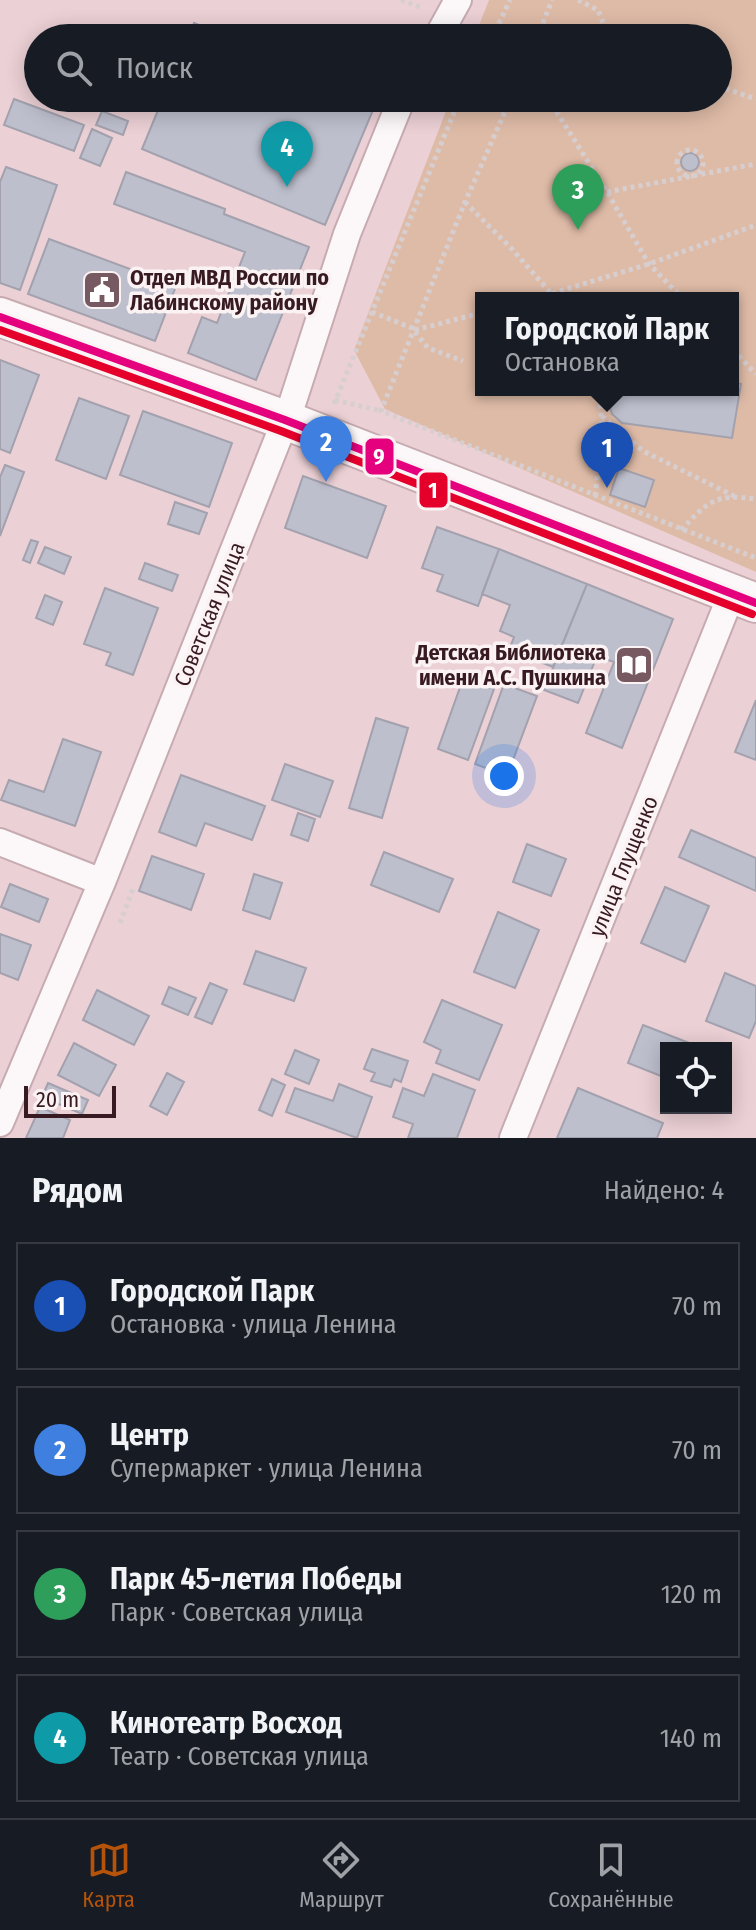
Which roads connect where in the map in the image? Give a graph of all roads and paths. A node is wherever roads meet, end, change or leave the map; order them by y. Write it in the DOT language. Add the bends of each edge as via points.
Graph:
graph roads {
  1 [pos="458,0"];
  2 [pos="510,0"];
  3 [pos="552,0"];
  4 [pos="578,0"];
  5 [pos="445,24"];
  6 [pos="499,24"];
  7 [pos="543,24"];
  8 [pos="604,24"];
  9 [pos="732,91"];
  10 [pos="756,99"];
  11 [pos="396,112"];
  12 [pos="454,112"];
  13 [pos="505,112"];
  14 [pos="557,112"];
  15 [pos="756,164"];
  16 [pos="694,176"];
  17 [pos="607,192"];
  18 [pos="465,202"];
  19 [pos="756,225"];
  20 [pos="649,264"];
  21 [pos="550,292"];
  22 [pos="566,292"];
  23 [pos="676,292"];
  24 [pos="372,312"];
  25 [pos="475,315"];
  26 [pos="0,317"];
  27 [pos="415,330"];
  28 [pos="739,356"];
  29 [pos="463,361"];
  30 [pos="756,374"];
  31 [pos="600,396"];
  32 [pos="602,416"];
  33 [pos="302,426"];
  34 [pos="595,496"];
  35 [pos="734,496"];
  36 [pos="756,499"];
  37 [pos="681,530"];
  38 [pos="756,558"];
  39 [pos="744,598"];
  40 [pos="0,842"];
  41 [pos="138,878"];
  42 [pos="102,882"];
  43 [pos="120,923"];
  44 [pos="0,1123"];
  45 [pos="513,1138"];
  1 -- 5 [label="street"];
  2 -- 6 [label="path"];
  3 -- 7 [label="path"];
  4 -- 8 [label="path" via="598,10"];
  9 -- 10 [label="path"];
  11 -- 33 [label="street, Советская улица" via="347,234"];
  12 -- 24 [label="path"];
  13 -- 18 [label="path"];
  14 -- 17 [label="path"];
  15 -- 16 [label="path"];
  16 -- 16 [label="path" via="703,165 701,156 694,150 682,152 679,171"];
  16 -- 17 [label="path"];
  17 -- 20 [label="path"];
  18 -- 21 [label="path"];
  18 -- 27 [label="path"];
  19 -- 20 [label="path"];
  20 -- 22 [label="path"];
  20 -- 23 [label="path"];
  24 -- 27 [label="path"];
  24 -- 33 [label="path" via="336,400"];
  25 -- 27 [label="path"];
  26 -- 33 [label="street"];
  27 -- 29 [label="path" via="428,348"];
  27 -- 34 [label="path" via="381,411"];
  28 -- 30 [label="path"];
  31 -- 32 [label="path"];
  32 -- 34 [label="path"];
  32 -- 35 [label="path" via="643,451"];
  33 -- 39 [label="street"];
  33 -- 42 [label="street, Советская улица"];
  34 -- 37 [label="path"];
  35 -- 36 [label="path"];
  35 -- 37 [label="path" via="708,502"];
  37 -- 38 [label="path"];
  39 -- 45 [label="street, улица Глущенко"];
  40 -- 42 [label="street"];
  41 -- 43 [label="path"];
  42 -- 44 [label="street, Советская улица"];
}
